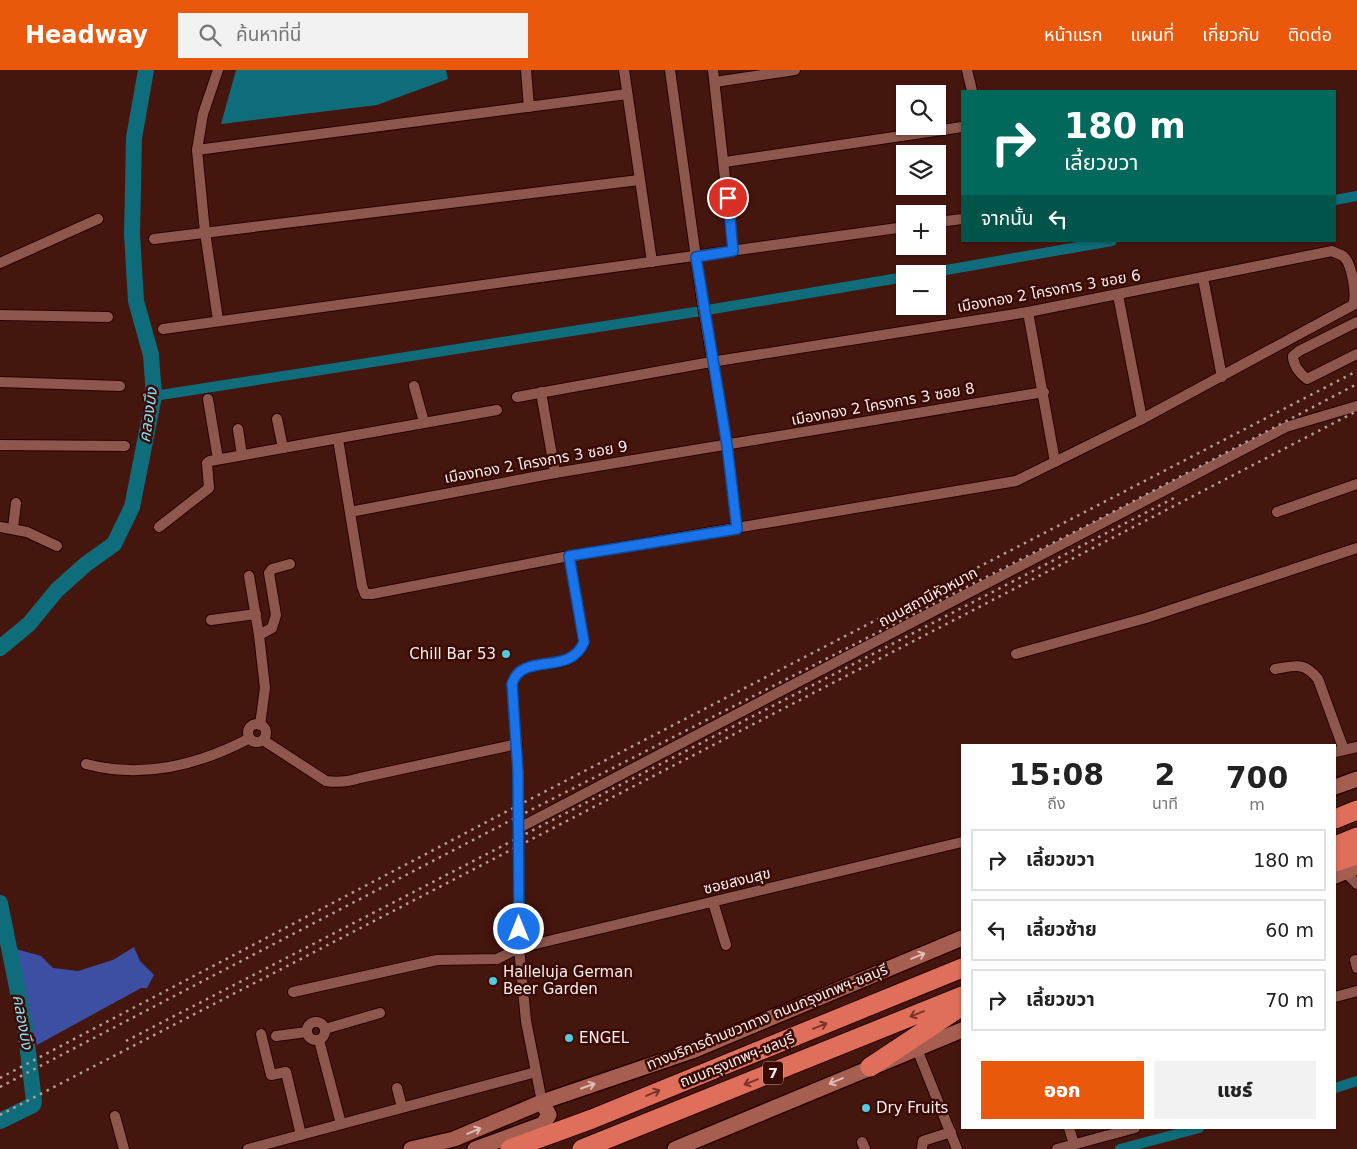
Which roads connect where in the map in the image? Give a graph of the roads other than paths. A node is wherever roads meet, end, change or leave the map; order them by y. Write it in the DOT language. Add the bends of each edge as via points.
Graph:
graph roads {
  1 [pos="218,70"];
  2 [pos="526,70"];
  3 [pos="624,70"];
  4 [pos="670,70"];
  5 [pos="713,70"];
  6 [pos="795,70"];
  7 [pos="967,70"];
  8 [pos="715,82"];
  9 [pos="972,90"];
  10 [pos="627,94"];
  11 [pos="530,107"];
  12 [pos="961,127"];
  13 [pos="198,150"];
  14 [pos="725,162"];
  15 [pos="639,180"];
  16 [pos="98,219"];
  17 [pos="961,219"];
  18 [pos="946,221"];
  19 [pos="896,228"];
  20 [pos="205,232"];
  21 [pos="154,239"];
  22 [pos="733,251"];
  23 [pos="696,257"];
  24 [pos="652,262"];
  25 [pos="0,263"];
  26 [pos="1203,278"];
  27 [pos="1118,295"];
  28 [pos="1028,312"];
  29 [pos="0,315"];
  30 [pos="108,317"];
  31 [pos="218,320"];
  32 [pos="1357,322"];
  33 [pos="163,328"];
  34 [pos="1357,354"];
  35 [pos="711,362"];
  36 [pos="1222,377"];
  37 [pos="0,382"];
  38 [pos="120,386"];
  39 [pos="414,386"];
  40 [pos="541,392"];
  41 [pos="1044,392"];
  42 [pos="517,397"];
  43 [pos="208,399"];
  44 [pos="1357,406"];
  45 [pos="497,410"];
  46 [pos="277,419"];
  47 [pos="1142,419"];
  48 [pos="424,422"];
  49 [pos="238,429"];
  50 [pos="338,439"];
  51 [pos="727,445"];
  52 [pos="0,446"];
  53 [pos="125,446"];
  54 [pos="283,448"];
  55 [pos="242,455"];
  56 [pos="218,458"];
  57 [pos="1055,462"];
  58 [pos="555,473"];
  59 [pos="1357,484"];
  60 [pos="16,503"];
  61 [pos="350,512"];
  62 [pos="1277,512"];
  63 [pos="0,527"];
  64 [pos="159,527"];
  65 [pos="13,528"];
  66 [pos="737,529"];
  67 [pos="57,546"];
  68 [pos="1357,548"];
  69 [pos="569,556"];
  70 [pos="290,564"];
  71 [pos="249,576"];
  72 [pos="256,614"];
  73 [pos="211,620"];
  74 [pos="260,634"];
  75 [pos="1016,654"];
  76 [pos="1275,669"];
  77 [pos="260,725"];
  78 [pos="250,738"];
  79 [pos="264,740"];
  80 [pos="517,744"];
  81 [pos="1357,747"];
  82 [pos="1340,751"];
  83 [pos="86,764"];
  84 [pos="1357,778"];
  85 [pos="1336,787"];
  86 [pos="1357,810"];
  87 [pos="1336,819"];
  88 [pos="519,828"];
  89 [pos="1357,837"];
  90 [pos="961,842"];
  91 [pos="1336,846"];
  92 [pos="1357,855"];
  93 [pos="1343,869"];
  94 [pos="1357,884"];
  95 [pos="713,902"];
  96 [pos="961,938"];
  97 [pos="726,945"];
  98 [pos="519,948"];
  99 [pos="961,968"];
  100 [pos="1357,991"];
  101 [pos="293,992"];
  102 [pos="961,996"];
  103 [pos="1336,997"];
  104 [pos="961,1007"];
  105 [pos="380,1014"];
  106 [pos="325,1029"];
  107 [pos="961,1030"];
  108 [pos="307,1032"];
  109 [pos="261,1034"];
  110 [pos="276,1036"];
  111 [pos="319,1040"];
  112 [pos="917,1049"];
  113 [pos="870,1067"];
  114 [pos="536,1072"];
  115 [pos="397,1088"];
  116 [pos="542,1102"];
  117 [pos="402,1107"];
  118 [pos="115,1116"];
  119 [pos="341,1124"];
  120 [pos="1069,1129"];
  121 [pos="1123,1129"];
  122 [pos="951,1132"];
  123 [pos="301,1135"];
  124 [pos="454,1139"];
  125 [pos="1074,1144"];
  126 [pos="124,1149"];
  127 [pos="248,1149"];
  128 [pos="411,1149"];
  129 [pos="430,1149"];
  130 [pos="475,1149"];
  131 [pos="510,1149"];
  132 [pos="582,1149"];
  133 [pos="675,1149"];
  134 [pos="922,1149"];
  135 [pos="957,1149"];
  136 [pos="1057,1149"];
  1 -- 13 [label="street" via="203,114"];
  2 -- 11 [label="street"];
  3 -- 10 [label="street"];
  4 -- 23 [label="street"];
  5 -- 8 [label="street"];
  6 -- 8 [label="street"];
  7 -- 9 [label="street"];
  8 -- 14 [label="street"];
  10 -- 11 [label="street"];
  10 -- 15 [label="street"];
  11 -- 13 [label="street"];
  12 -- 14 [label="street"];
  13 -- 20 [label="street"];
  14 -- 22 [label="street"];
  15 -- 20 [label="street"];
  15 -- 24 [label="street"];
  16 -- 25 [label="street"];
  17 -- 18 [label="street"];
  19 -- 22 [label="street"];
  20 -- 21 [label="street"];
  20 -- 31 [label="street"];
  22 -- 23 [label="street"];
  23 -- 24 [label="street"];
  23 -- 35 [label="street"];
  24 -- 31 [label="street"];
  26 -- 27 [label="street, เมืองทอง 2 โครงการ 3 ซอย 6"];
  26 -- 36 [label="street"];
  26 -- 36 [label="street, เมืองทอง 2 โครงการ 3 ซอย 6" via="1332,251 1344,257 1349,265 1356,297 1353,305"];
  27 -- 28 [label="street, เมืองทอง 2 โครงการ 3 ซอย 6"];
  27 -- 47 [label="street"];
  28 -- 35 [label="street, เมืองทอง 2 โครงการ 3 ซอย 6"];
  28 -- 41 [label="street"];
  29 -- 30 [label="street"];
  31 -- 33 [label="street"];
  32 -- 34 [label="street" via="1299,351 1293,356 1293,361 1301,375 1308,379"];
  35 -- 40 [label="street, เมืองทอง 2 โครงการ 3 ซอย 6"];
  35 -- 51 [label="street"];
  36 -- 47 [label="street"];
  37 -- 38 [label="street"];
  39 -- 48 [label="street"];
  40 -- 42 [label="street, เมืองทอง 2 โครงการ 3 ซอย 6"];
  40 -- 58 [label="street"];
  41 -- 51 [label="street, เมืองทอง 2 โครงการ 3 ซอย 8"];
  41 -- 57 [label="street"];
  43 -- 56 [label="street"];
  44 -- 88 [label="street, ถนนสถานีหัวหมาก" via="1286,427"];
  45 -- 48 [label="street"];
  46 -- 54 [label="street"];
  47 -- 57 [label="street"];
  48 -- 50 [label="street"];
  49 -- 55 [label="street"];
  50 -- 54 [label="street"];
  50 -- 61 [label="street"];
  51 -- 58 [label="street, เมืองทอง 2 โครงการ 3 ซอย 9"];
  51 -- 66 [label="street"];
  52 -- 53 [label="street"];
  54 -- 55 [label="street"];
  55 -- 56 [label="street"];
  56 -- 64 [label="street" via="206,463 210,485 205,494"];
  57 -- 66 [label="street" via="1016,481"];
  58 -- 61 [label="street, เมืองทอง 2 โครงการ 3 ซอย 9"];
  59 -- 62 [label="street"];
  60 -- 65 [label="street"];
  61 -- 69 [label="street" via="365,594"];
  63 -- 65 [label="street"];
  65 -- 67 [label="street"];
  66 -- 69 [label="street"];
  68 -- 75 [label="street" via="1146,618"];
  69 -- 80 [label="street" via="584,642 580,653 568,659 521,669 515,674 512,684"];
  70 -- 74 [label="street" via="269,572 276,615 272,628"];
  71 -- 72 [label="street"];
  72 -- 73 [label="street"];
  72 -- 74 [label="street"];
  74 -- 77 [label="street" via="265,688"];
  76 -- 82 [label="street" via="1302,665 1311,670 1318,679"];
  77 -- 78 [label="street" via="251,727"];
  77 -- 79 [label="street" via="266,732"];
  78 -- 79 [label="street" via="256,742"];
  78 -- 83 [label="street" via="210,757 144,771"];
  79 -- 80 [label="street" via="326,781 336,783"];
  80 -- 88 [label="street"];
  81 -- 82 [label="street"];
  84 -- 85 [label="main road"];
  86 -- 87 [label="highway"];
  88 -- 98 [label="street"];
  89 -- 91 [label="highway"];
  90 -- 95 [label="street, ซอยสงบสุข"];
  92 -- 93 [label="highway"];
  93 -- 94 [label="street"];
  95 -- 97 [label="street"];
  95 -- 98 [label="street, ซอยสงบสุข"];
  116 -- 96 [label="main road, ทางบริการด้านขวาทาง ถนนกรุงเทพฯ-ชลบุรี, one-way" via="692,1051"];
  98 -- 101 [label="street, ซอยสงบสุข" via="497,959 437,960"];
  98 -- 114 [label="street" via="526,1021"];
  131 -- 99 [label="highway, ถนนกรุงเทพฯ-ชลบุรี / 7, one-way" via="592,1119"];
  100 -- 103 [label="street"];
  102 -- 132 [label="highway, ถนนกรุงเทพฯ-ชลบุรี / 7, one-way"];
  104 -- 113 [label="highway"];
  105 -- 106 [label="street"];
  106 -- 108 [label="street" via="320,1023 313,1022"];
  106 -- 111 [label="street"];
  107 -- 112 [label="main road"];
  108 -- 110 [label="street"];
  108 -- 111 [label="street" via="311,1039"];
  109 -- 123 [label="street" via="271,1075 286,1072"];
  111 -- 119 [label="street"];
  112 -- 113 [label="main road"];
  112 -- 122 [label="street"];
  113 -- 133 [label="main road, one-way"];
  114 -- 116 [label="street"];
  114 -- 117 [label="street"];
  115 -- 117 [label="street"];
  124 -- 116 [label="main road, ทางบริการด้านขวาทาง ถนนกรุงเทพฯ-ชลบุรี, one-way"];
  116 -- 130 [label="main road" via="550,1115 543,1124"];
  117 -- 119 [label="street"];
  118 -- 126 [label="street"];
  119 -- 123 [label="street"];
  120 -- 125 [label="street"];
  121 -- 125 [label="street"];
  122 -- 134 [label="street" via="926,1139 922,1142"];
  122 -- 135 [label="street"];
  123 -- 127 [label="street"];
  124 -- 128 [label="main road, ทางบริการด้านขวาทาง ถนนกรุงเทพฯ-ชลบุรี"];
  124 -- 129 [label="main road"];
  125 -- 136 [label="street"];
}
